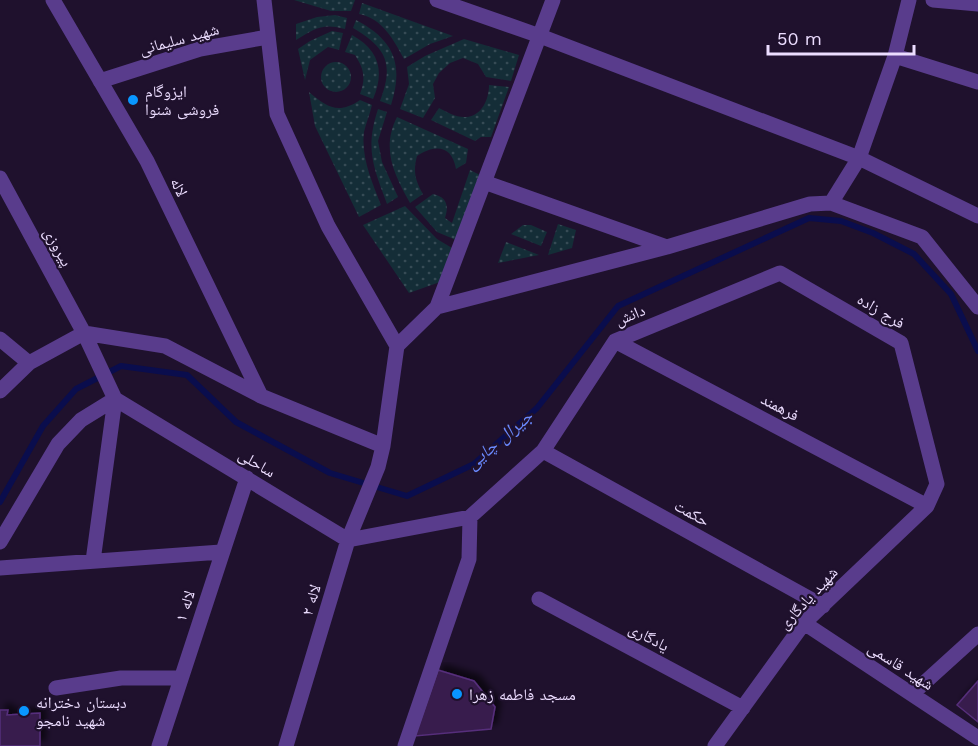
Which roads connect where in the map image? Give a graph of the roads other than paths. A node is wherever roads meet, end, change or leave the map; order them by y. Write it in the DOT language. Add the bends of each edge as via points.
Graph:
graph roads {
  1 [pos="53,0"];
  2 [pos="264,0"];
  3 [pos="437,0"];
  4 [pos="552,0"];
  5 [pos="909,0"];
  6 [pos="933,0"];
  7 [pos="978,3"];
  8 [pos="540,36"];
  9 [pos="268,37"];
  10 [pos="896,56"];
  11 [pos="100,81"];
  12 [pos="978,82"];
  13 [pos="859,158"];
  14 [pos="0,178"];
  15 [pos="484,182"];
  16 [pos="831,203"];
  17 [pos="978,216"];
  18 [pos="666,247"];
  19 [pos="780,273"];
  20 [pos="438,308"];
  21 [pos="978,308"];
  22 [pos="85,334"];
  23 [pos="0,339"];
  24 [pos="615,341"];
  25 [pos="398,346"];
  26 [pos="29,363"];
  27 [pos="0,391"];
  28 [pos="261,396"];
  29 [pos="115,399"];
  30 [pos="383,446"];
  31 [pos="543,451"];
  32 [pos="247,478"];
  33 [pos="937,484"];
  34 [pos="927,506"];
  35 [pos="470,517"];
  36 [pos="348,540"];
  37 [pos="0,542"];
  38 [pos="221,552"];
  39 [pos="93,561"];
  40 [pos="0,568"];
  41 [pos="539,599"];
  42 [pos="823,606"];
  43 [pos="804,623"];
  44 [pos="978,634"];
  45 [pos="181,678"];
  46 [pos="56,688"];
  47 [pos="912,694"];
  48 [pos="743,708"];
  49 [pos="978,738"];
  50 [pos="159,746"];
  51 [pos="285,746"];
  52 [pos="405,746"];
  53 [pos="715,746"];
  1 -- 11 [label="street, لاله"];
  2 -- 9 [label="street"];
  3 -- 8 [label="street"];
  4 -- 8 [label="street"];
  5 -- 10 [label="street"];
  6 -- 7 [label="street"];
  8 -- 13 [label="street"];
  8 -- 15 [label="street"];
  9 -- 11 [label="street, شهید سلیمانی" via="200,49"];
  9 -- 25 [label="street" via="277,114 328,226"];
  10 -- 12 [label="street"];
  10 -- 13 [label="street"];
  11 -- 28 [label="street, لاله" via="147,161"];
  13 -- 16 [label="street"];
  13 -- 17 [label="street"];
  14 -- 22 [label="street, پیروزی"];
  15 -- 18 [label="street"];
  15 -- 20 [label="street"];
  16 -- 18 [label="street" via="810,204"];
  16 -- 21 [label="street" via="922,237"];
  18 -- 20 [label="street"];
  19 -- 24 [label="street, دانش"];
  19 -- 33 [label="street, فرج زاده" via="901,344"];
  20 -- 25 [label="street"];
  22 -- 26 [label="street"];
  22 -- 28 [label="street" via="165,346"];
  22 -- 29 [label="street, پیروزی"];
  23 -- 26 [label="street"];
  24 -- 31 [label="street, دانش"];
  24 -- 34 [label="street, فرهمند"];
  25 -- 30 [label="street, لاله ۲"];
  26 -- 27 [label="street"];
  28 -- 30 [label="street"];
  29 -- 32 [label="street, ساحلی"];
  29 -- 37 [label="street" via="81,420 58,444"];
  29 -- 39 [label="street"];
  30 -- 36 [label="street, لاله ۲"];
  31 -- 35 [label="street"];
  31 -- 42 [label="street, حکمت"];
  32 -- 36 [label="street, ساحلی"];
  32 -- 38 [label="street, لاله ۱"];
  33 -- 34 [label="street, شهید یادگاری"];
  34 -- 42 [label="street, شهید یادگاری"];
  35 -- 36 [label="street"];
  35 -- 52 [label="street" via="469,559"];
  36 -- 51 [label="street, لاله ۲"];
  38 -- 39 [label="street"];
  38 -- 45 [label="street, لاله ۱"];
  39 -- 40 [label="street"];
  41 -- 48 [label="street, یادگاری"];
  42 -- 43 [label="street, شهید یادگاری"];
  43 -- 47 [label="street, شهید قاسمی"];
  43 -- 48 [label="street, شهید یادگاری"];
  44 -- 47 [label="street"];
  45 -- 46 [label="street" via="121,678"];
  45 -- 50 [label="street, لاله ۱"];
  47 -- 49 [label="street, شهید قاسمی"];
  48 -- 53 [label="street, شهید یادگاری"];
}
